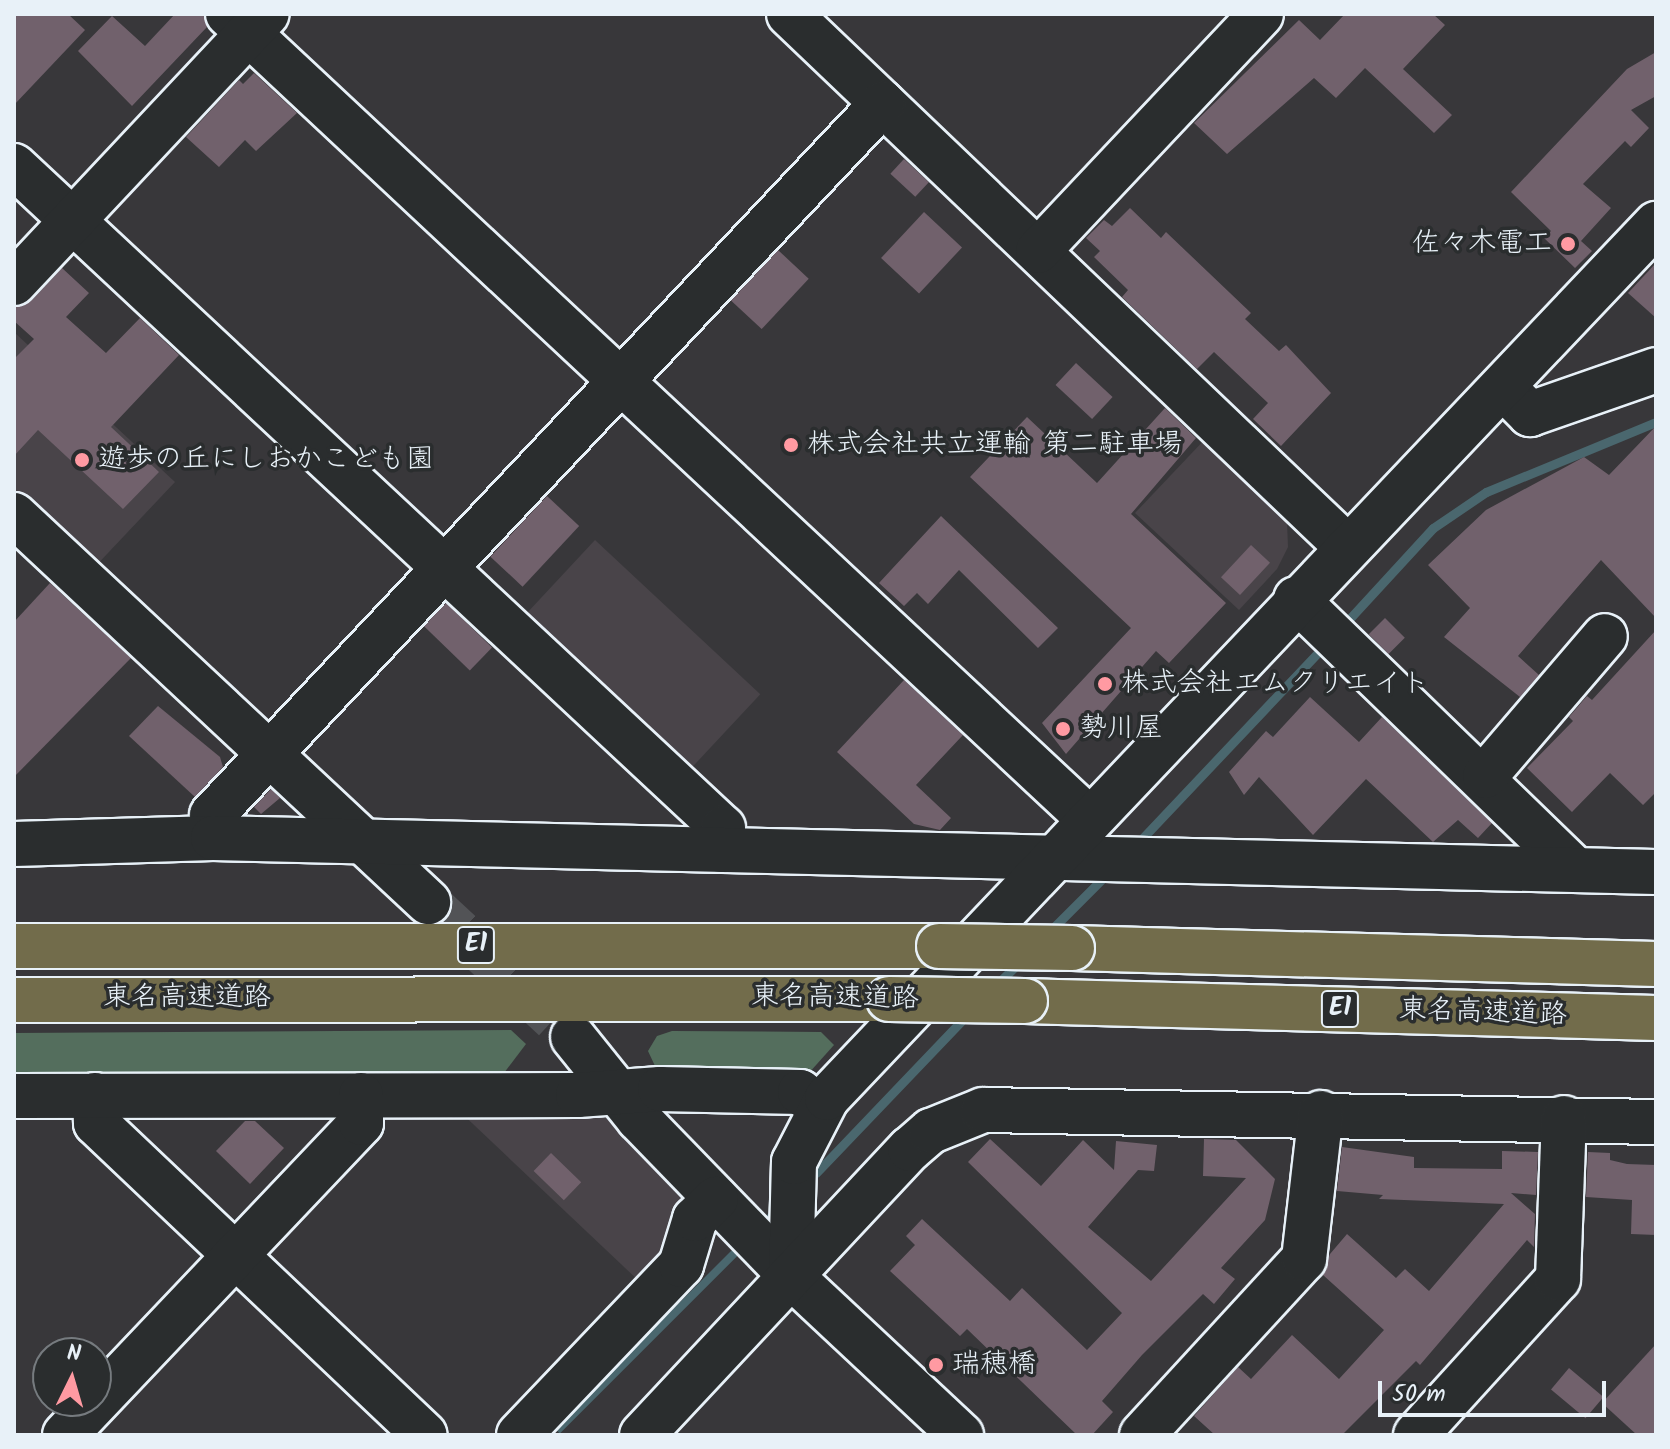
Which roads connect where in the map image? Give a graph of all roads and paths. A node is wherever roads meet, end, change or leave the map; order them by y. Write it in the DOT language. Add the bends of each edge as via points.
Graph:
graph roads {
  1 [pos="789,14"];
  2 [pos="1261,14"];
  3 [pos="248,20"];
  4 [pos="883,103"];
  5 [pos="14,166"];
  6 [pos="73,221"];
  7 [pos="1656,224"];
  8 [pos="1038,251"];
  9 [pos="14,283"];
  10 [pos="1656,370"];
  11 [pos="621,381"];
  12 [pos="1504,388"];
  13 [pos="14,515"];
  14 [pos="1346,546"];
  15 [pos="445,569"];
  16 [pos="1315,617"];
  17 [pos="1605,636"];
  18 [pos="270,754"];
  19 [pos="1485,776"];
  20 [pos="213,838"];
  21 [pos="363,842"];
  22 [pos="1075,842"];
  23 [pos="14,844"];
  24 [pos="722,850"];
  25 [pos="1575,869"];
  26 [pos="1656,872"];
  27 [pos="428,902"];
  28 [pos="14,946"];
  29 [pos="1656,964"];
  30 [pos="14,1000"];
  31 [pos="1656,1018"];
  32 [pos="573,1037"];
  33 [pos="618,1092"];
  34 [pos="95,1095"];
  35 [pos="361,1095"];
  36 [pos="14,1096"];
  37 [pos="820,1107"];
  38 [pos="1321,1113"];
  39 [pos="1564,1118"];
  40 [pos="1656,1122"];
  41 [pos="727,1210"];
  42 [pos="784,1254"];
  43 [pos="235,1255"];
  44 [pos="65,1435"];
  45 [pos="425,1435"];
  46 [pos="519,1435"];
  47 [pos="642,1435"];
  48 [pos="961,1435"];
  49 [pos="1142,1435"];
  50 [pos="1416,1435"];
  1 -- 4 [label="street"];
  2 -- 8 [label="street"];
  3 -- 6 [label="street"];
  3 -- 11 [label="street"];
  4 -- 8 [label="street"];
  4 -- 11 [label="street"];
  5 -- 6 [label="street"];
  6 -- 9 [label="street"];
  6 -- 15 [label="street"];
  7 -- 12 [label="street"];
  8 -- 14 [label="street"];
  10 -- 12 [label="street" via="1530,414"];
  11 -- 15 [label="street"];
  11 -- 22 [label="street"];
  12 -- 14 [label="street"];
  13 -- 18 [label="street"];
  14 -- 16 [label="street"];
  15 -- 18 [label="street"];
  15 -- 24 [label="street" via="723,828"];
  16 -- 19 [label="street"];
  16 -- 22 [label="street"];
  17 -- 19 [label="street"];
  18 -- 20 [label="street" via="212,815"];
  18 -- 21 [label="street"];
  19 -- 25 [label="street"];
  20 -- 21 [label="street"];
  20 -- 23 [label="street"];
  21 -- 24 [label="street"];
  21 -- 27 [label="street"];
  22 -- 24 [label="street"];
  22 -- 25 [label="street" via="1132,856"];
  22 -- 37 [label="street"];
  25 -- 26 [label="street"];
  28 -- 29 [label="highway, 東名高速道路 / E1, bridge" via="939,946"];
  30 -- 31 [label="highway, 東名高速道路 / E1, bridge" via="889,999"];
  32 -- 33 [label="street"];
  33 -- 35 [label="street"];
  33 -- 37 [label="street" via="800,1092"];
  33 -- 41 [label="street"];
  34 -- 35 [label="street"];
  34 -- 36 [label="street"];
  34 -- 43 [label="street" via="96,1123"];
  35 -- 43 [label="street" via="361,1123"];
  37 -- 42 [label="street" via="794,1162"];
  38 -- 39 [label="street"];
  38 -- 42 [label="street" via="983,1110 931,1131"];
  38 -- 49 [label="street" via="1304,1259"];
  39 -- 40 [label="street"];
  39 -- 50 [label="street" via="1558,1279"];
  41 -- 42 [label="street"];
  41 -- 46 [label="street" via="695,1219 681,1265"];
  42 -- 47 [label="street"];
  42 -- 48 [label="street"];
  43 -- 44 [label="street"];
  43 -- 45 [label="street"];
}
